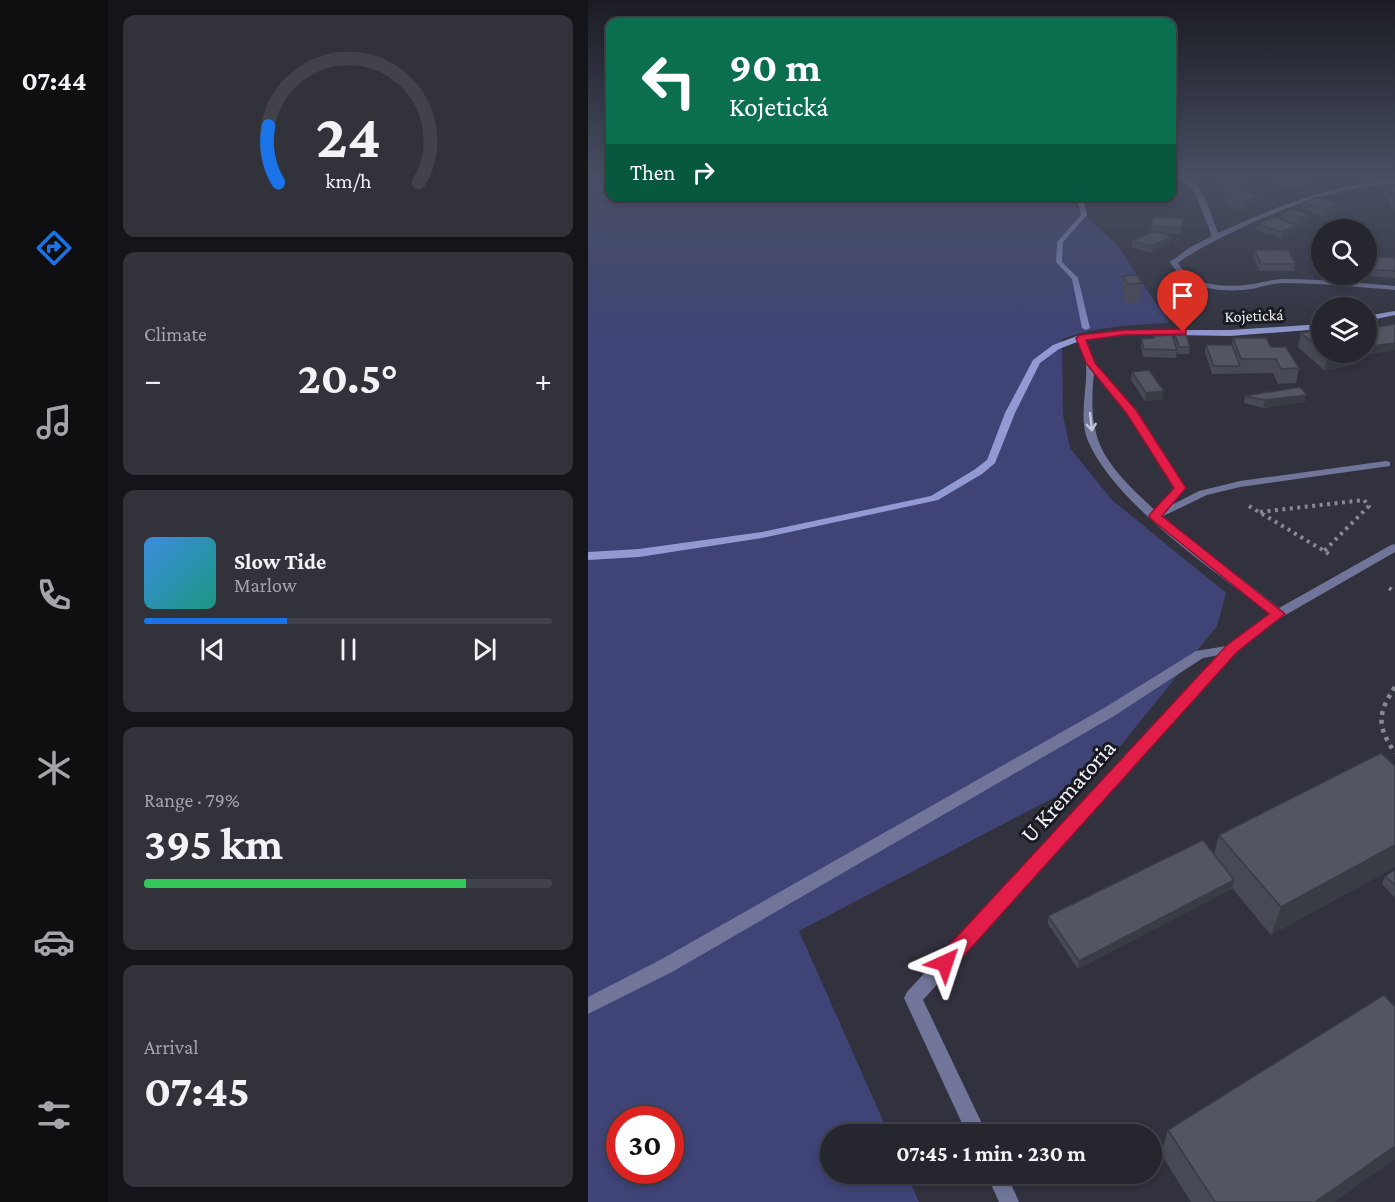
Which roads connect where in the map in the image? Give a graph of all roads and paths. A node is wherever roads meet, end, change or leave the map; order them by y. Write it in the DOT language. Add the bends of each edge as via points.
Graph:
graph roads {
  1 [pos="1214,230"];
  2 [pos="1230,230"];
  3 [pos="1216,236"];
  4 [pos="1395,288"];
  5 [pos="1395,313"];
  6 [pos="1377,317"];
  7 [pos="1311,327"];
  8 [pos="1080,338"];
  9 [pos="1090,363"];
  10 [pos="1386,464"];
  11 [pos="1260,512"];
  12 [pos="1155,516"];
  13 [pos="1273,520"];
  14 [pos="1395,547"];
  15 [pos="1324,551"];
  16 [pos="1331,555"];
  17 [pos="588,556"];
  18 [pos="1389,588"];
  19 [pos="1395,592"];
  20 [pos="1278,614"];
  21 [pos="1232,649"];
  22 [pos="1395,687"];
  23 [pos="1395,753"];
  24 [pos="588,1006"];
  25 [pos="972,1124"];
  26 [pos="1001,1184"];
  27 [pos="1009,1202"];
  1 -- 3 [label="street"];
  2 -- 3 [label="street"];
  3 -- 4 [label="street" via="1174,262 1178,271 1203,284 1222,287 1278,281"];
  5 -- 6 [label="street"];
  7 -- 8 [label="street, Kojetická" via="1230,333 1124,332"];
  8 -- 9 [label="street"];
  8 -- 17 [label="street, Kojetická" via="1056,347 1036,362 991,461 934,498 762,535 639,553"];
  9 -- 12 [label="street, one-way" via="1088,391 1093,440 1114,474"];
  9 -- 12 [label="street" via="1132,412 1180,488"];
  10 -- 12 [label="street" via="1232,486 1203,493"];
  11 -- 15 [label="path" via="1364,500 1369,507"];
  12 -- 20 [label="street"];
  13 -- 15 [label="path"];
  14 -- 20 [label="street, U Krematoria"];
  15 -- 16 [label="path"];
  18 -- 19 [label="path"];
  20 -- 21 [label="street, U Krematoria"];
  21 -- 24 [label="street" via="1200,654 1109,712 666,966"];
  21 -- 25 [label="street, U Krematoria" via="913,998"];
  22 -- 23 [label="path" via="1379,721 1384,738"];
  26 -- 27 [label="street"];
}
